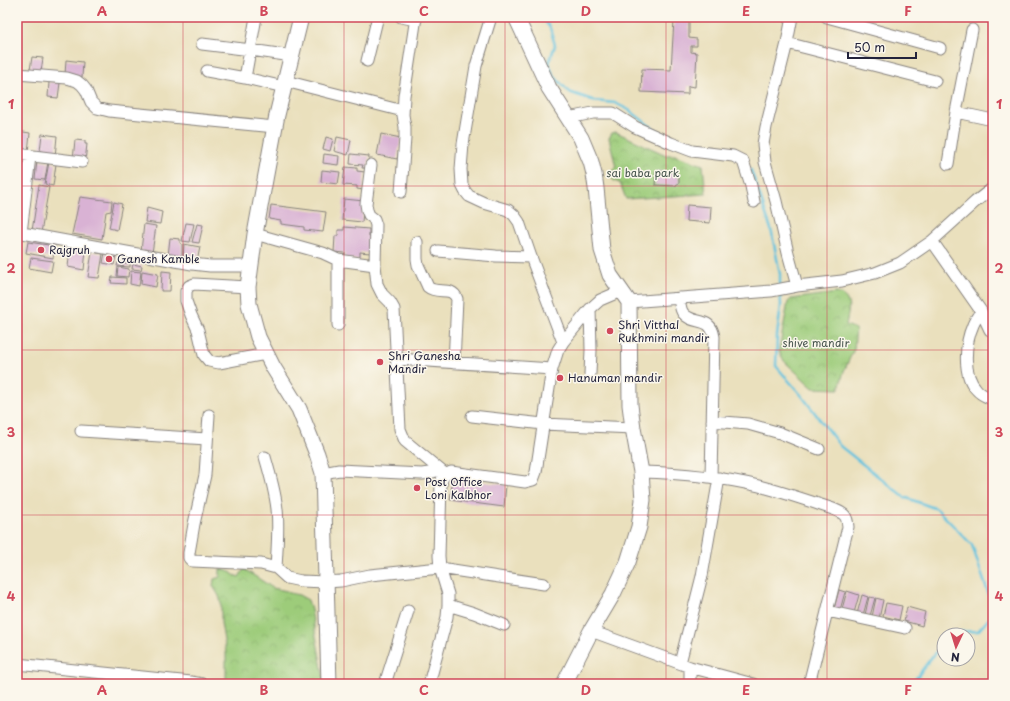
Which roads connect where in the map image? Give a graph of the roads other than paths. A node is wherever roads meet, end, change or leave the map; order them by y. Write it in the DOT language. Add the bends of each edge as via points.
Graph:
graph roads {
  1 [pos="256,17"];
  2 [pos="301,17"];
  3 [pos="378,17"];
  4 [pos="401,17"];
  5 [pos="491,17"];
  6 [pos="516,17"];
  7 [pos="792,17"];
  8 [pos="827,17"];
  9 [pos="416,19"];
  10 [pos="972,30"];
  11 [pos="787,43"];
  12 [pos="202,44"];
  13 [pos="940,48"];
  14 [pos="251,50"];
  15 [pos="292,56"];
  16 [pos="367,61"];
  17 [pos="207,72"];
  18 [pos="17,74"];
  19 [pos="245,78"];
  20 [pos="935,81"];
  21 [pos="285,84"];
  22 [pos="403,110"];
  23 [pos="956,112"];
  24 [pos="568,118"];
  25 [pos="993,120"];
  26 [pos="275,127"];
  27 [pos="17,154"];
  28 [pos="30,156"];
  29 [pos="82,162"];
  30 [pos="948,164"];
  31 [pos="371,165"];
  32 [pos="993,188"];
  33 [pos="401,192"];
  34 [pos="754,202"];
  35 [pos="19,232"];
  36 [pos="255,234"];
  37 [pos="932,241"];
  38 [pos="417,242"];
  39 [pos="438,251"];
  40 [pos="531,257"];
  41 [pos="338,260"];
  42 [pos="375,264"];
  43 [pos="251,266"];
  44 [pos="248,287"];
  45 [pos="792,287"];
  46 [pos="625,296"];
  47 [pos="679,298"];
  48 [pos="590,309"];
  49 [pos="981,311"];
  50 [pos="338,324"];
  51 [pos="990,330"];
  52 [pos="563,342"];
  53 [pos="266,354"];
  54 [pos="397,359"];
  55 [pos="454,363"];
  56 [pos="552,369"];
  57 [pos="590,374"];
  58 [pos="993,400"];
  59 [pos="208,415"];
  60 [pos="472,416"];
  61 [pos="712,421"];
  62 [pos="543,424"];
  63 [pos="633,428"];
  64 [pos="81,431"];
  65 [pos="207,439"];
  66 [pos="819,449"];
  67 [pos="266,457"];
  68 [pos="442,472"];
  69 [pos="641,472"];
  70 [pos="323,473"];
  71 [pos="715,478"];
  72 [pos="276,568"];
  73 [pos="440,568"];
  74 [pos="326,582"];
  75 [pos="544,584"];
  76 [pos="448,605"];
  77 [pos="408,611"];
  78 [pos="827,611"];
  79 [pos="504,626"];
  80 [pos="905,628"];
  81 [pos="591,631"];
  82 [pos="680,663"];
  83 [pos="17,664"];
  84 [pos="690,667"];
  85 [pos="736,682"];
  86 [pos="202,684"];
  87 [pos="329,684"];
  88 [pos="386,684"];
  89 [pos="429,684"];
  90 [pos="564,684"];
  91 [pos="690,684"];
  92 [pos="754,684"];
  93 [pos="809,684"];
  1 -- 14 [label="street"];
  2 -- 15 [label="street"];
  3 -- 16 [label="street"];
  4 -- 9 [label="street"];
  5 -- 40 [label="street" via="476,66 464,136 462,185 475,200 508,210 514,215 519,222"];
  6 -- 24 [label="street" via="549,88"];
  7 -- 11 [label="street"];
  8 -- 13 [label="street"];
  9 -- 22 [label="street"];
  10 -- 23 [label="street"];
  11 -- 20 [label="street"];
  11 -- 45 [label="street" via="763,144 765,162 788,253"];
  12 -- 14 [label="street"];
  14 -- 15 [label="street"];
  14 -- 19 [label="street"];
  15 -- 21 [label="street"];
  17 -- 19 [label="street"];
  18 -- 26 [label="street" via="77,81 97,108 110,111"];
  19 -- 21 [label="street"];
  21 -- 22 [label="street"];
  21 -- 26 [label="street"];
  22 -- 33 [label="street" via="405,138"];
  23 -- 25 [label="street"];
  23 -- 30 [label="street"];
  24 -- 34 [label="street" via="593,113 613,113 635,127 678,146 733,156 743,161"];
  24 -- 46 [label="street" via="581,138 591,162 602,250 610,275"];
  26 -- 36 [label="street"];
  27 -- 28 [label="street"];
  28 -- 29 [label="street"];
  28 -- 35 [label="street"];
  31 -- 42 [label="street" via="366,204 369,215 376,225"];
  32 -- 37 [label="street"];
  35 -- 43 [label="street" via="192,264"];
  36 -- 41 [label="street" via="323,253"];
  36 -- 43 [label="street"];
  37 -- 45 [label="street" via="900,263 874,273 842,281"];
  37 -- 49 [label="street"];
  38 -- 55 [label="street" via="418,265 428,287 455,294"];
  39 -- 40 [label="street"];
  40 -- 52 [label="street"];
  41 -- 42 [label="street"];
  41 -- 50 [label="street"];
  42 -- 54 [label="street" via="377,284 394,309"];
  43 -- 44 [label="street"];
  44 -- 53 [label="street" via="249,304 258,337"];
  44 -- 53 [label="street" via="194,284 186,291 186,301 198,330 204,355 209,361 219,363"];
  45 -- 47 [label="street"];
  46 -- 47 [label="street"];
  46 -- 48 [label="street" via="600,300"];
  46 -- 63 [label="street"];
  47 -- 61 [label="street" via="683,313 708,324 713,329"];
  48 -- 52 [label="street"];
  48 -- 57 [label="street"];
  49 -- 51 [label="street"];
  49 -- 58 [label="street" via="970,335 966,370 977,390"];
  52 -- 56 [label="street"];
  53 -- 70 [label="street" via="300,409"];
  54 -- 55 [label="street"];
  54 -- 68 [label="street" via="402,436"];
  55 -- 56 [label="street"];
  56 -- 62 [label="street"];
  59 -- 65 [label="street"];
  60 -- 62 [label="street"];
  61 -- 66 [label="street" via="748,424 780,433"];
  61 -- 71 [label="street"];
  62 -- 63 [label="street"];
  62 -- 68 [label="street" via="533,480 525,482"];
  63 -- 69 [label="street"];
  64 -- 65 [label="street"];
  65 -- 72 [label="street" via="204,480 189,558 192,561 261,564"];
  67 -- 72 [label="street" via="277,509"];
  68 -- 70 [label="street" via="422,474 339,470"];
  68 -- 73 [label="street"];
  69 -- 71 [label="street"];
  69 -- 81 [label="street" via="643,500 639,527 628,562"];
  70 -- 74 [label="street"];
  71 -- 78 [label="street" via="760,486 843,513 848,519 848,527"];
  71 -- 82 [label="street" via="702,576"];
  72 -- 74 [label="street" via="287,578"];
  73 -- 74 [label="street"];
  73 -- 75 [label="street"];
  73 -- 76 [label="street" via="448,594"];
  74 -- 87 [label="street"];
  76 -- 79 [label="street"];
  76 -- 89 [label="street"];
  77 -- 88 [label="street"];
  78 -- 80 [label="street"];
  78 -- 93 [label="street"];
  81 -- 82 [label="street"];
  81 -- 90 [label="street"];
  82 -- 84 [label="street"];
  83 -- 86 [label="street"];
  84 -- 85 [label="street"];
  84 -- 91 [label="street"];
  85 -- 92 [label="street"];
}
